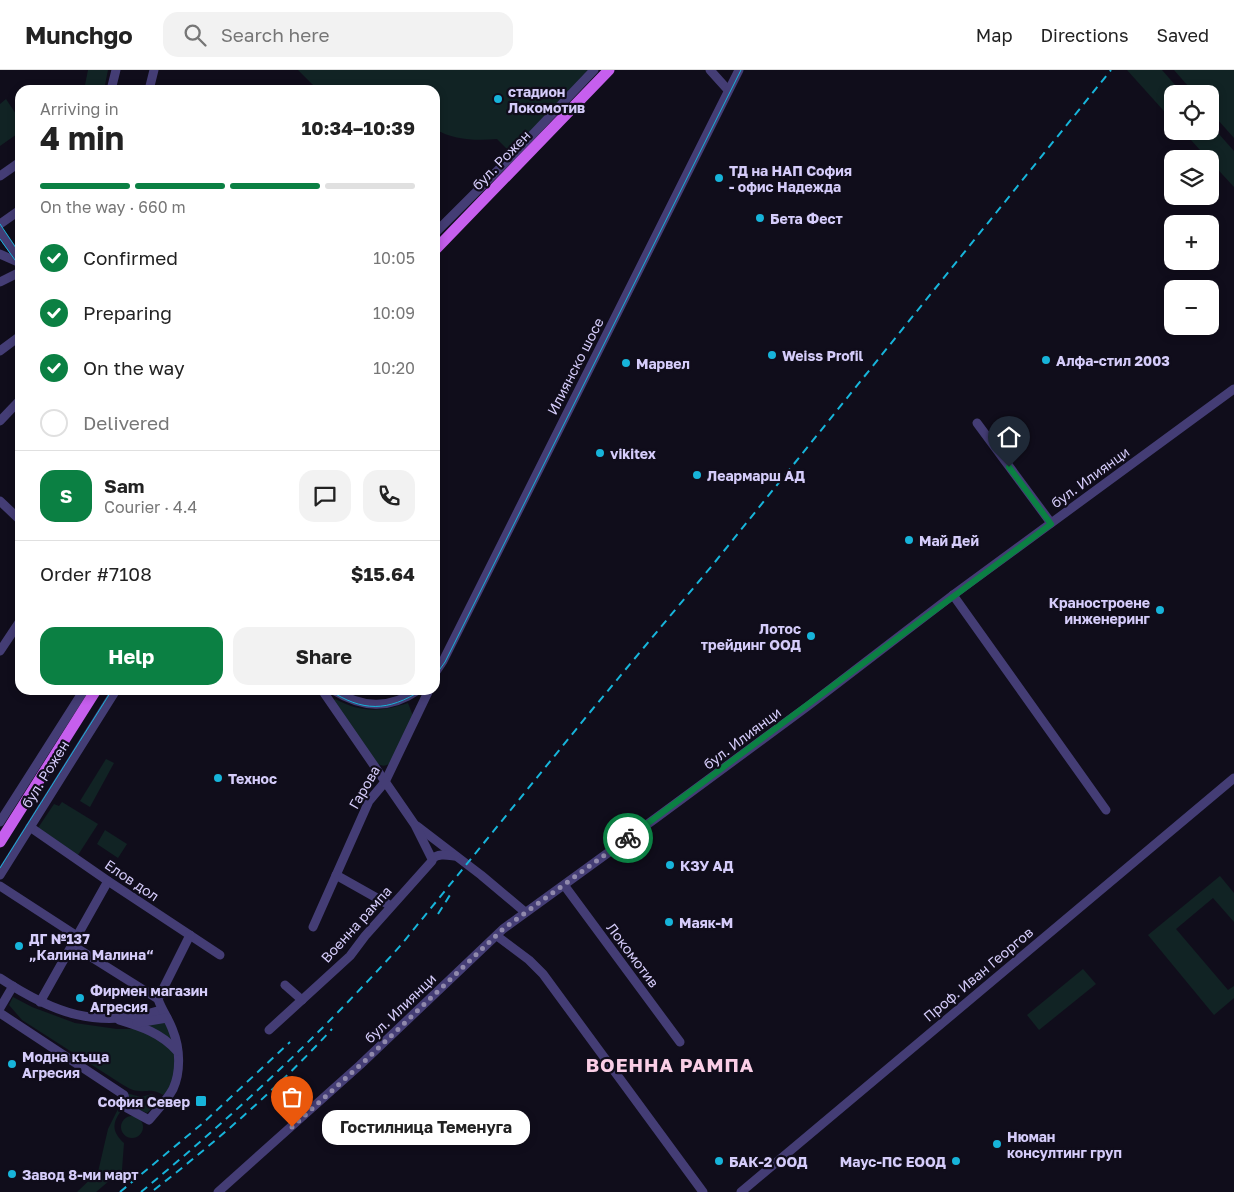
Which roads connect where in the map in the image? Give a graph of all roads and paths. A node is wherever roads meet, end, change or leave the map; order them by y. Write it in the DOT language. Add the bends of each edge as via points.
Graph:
graph roads {
  1 [pos="116,70"];
  2 [pos="154,70"];
  3 [pos="594,70"];
  4 [pos="609,70"];
  5 [pos="710,70"];
  6 [pos="739,70"];
  7 [pos="112,85"];
  8 [pos="150,85"];
  9 [pos="728,90"];
  10 [pos="15,166"];
  11 [pos="0,176"];
  12 [pos="15,214"];
  13 [pos="0,224"];
  14 [pos="440,228"];
  15 [pos="0,232"];
  16 [pos="440,245"];
  17 [pos="0,254"];
  18 [pos="15,254"];
  19 [pos="15,260"];
  20 [pos="15,274"];
  21 [pos="0,282"];
  22 [pos="15,340"];
  23 [pos="0,351"];
  24 [pos="1234,389"];
  25 [pos="15,405"];
  26 [pos="0,421"];
  27 [pos="977,423"];
  28 [pos="0,501"];
  29 [pos="15,515"];
  30 [pos="1051,524"];
  31 [pos="952,595"];
  32 [pos="15,628"];
  33 [pos="0,651"];
  34 [pos="443,661"];
  35 [pos="440,666"];
  36 [pos="440,667"];
  37 [pos="81,695"];
  38 [pos="93,695"];
  39 [pos="113,695"];
  40 [pos="325,695"];
  41 [pos="342,695"];
  42 [pos="410,695"];
  43 [pos="427,695"];
  44 [pos="1234,778"];
  45 [pos="385,782"];
  46 [pos="1106,810"];
  47 [pos="1,817"];
  48 [pos="414,825"];
  49 [pos="30,827"];
  50 [pos="0,842"];
  51 [pos="455,856"];
  52 [pos="431,862"];
  53 [pos="0,875"];
  54 [pos="336,875"];
  55 [pos="108,881"];
  56 [pos="564,885"];
  57 [pos="0,886"];
  58 [pos="391,906"];
  59 [pos="525,912"];
  60 [pos="313,926"];
  61 [pos="77,936"];
  62 [pos="190,936"];
  63 [pos="497,936"];
  64 [pos="72,945"];
  65 [pos="220,955"];
  66 [pos="0,978"];
  67 [pos="285,985"];
  68 [pos="13,986"];
  69 [pos="158,999"];
  70 [pos="302,1000"];
  71 [pos="40,1002"];
  72 [pos="0,1008"];
  73 [pos="0,1014"];
  74 [pos="164,1014"];
  75 [pos="117,1020"];
  76 [pos="130,1023"];
  77 [pos="269,1030"];
  78 [pos="680,1042"];
  79 [pos="178,1052"];
  80 [pos="218,1192"];
  81 [pos="703,1192"];
  82 [pos="741,1192"];
  1 -- 7 [label="street"];
  2 -- 8 [label="street"];
  3 -- 14 [label="street, бул. Рожен"];
  4 -- 16 [label="main road, бул. Рожен"];
  5 -- 9 [label="street"];
  6 -- 9 [label="street, Илиянско шосе"];
  9 -- 34 [label="street, Илиянско шосе"];
  10 -- 11 [label="street"];
  12 -- 13 [label="street"];
  15 -- 18 [label="street"];
  17 -- 19 [label="street"];
  20 -- 21 [label="street"];
  22 -- 23 [label="street"];
  24 -- 30 [label="street, бул. Илиянци"];
  25 -- 26 [label="street"];
  27 -- 30 [label="street"];
  28 -- 29 [label="street"];
  30 -- 31 [label="street, бул. Илиянци"];
  31 -- 46 [label="street"];
  31 -- 56 [label="street, бул. Илиянци" via="788,721"];
  32 -- 33 [label="street"];
  34 -- 35 [label="street, Илиянско шосе"];
  34 -- 36 [label="street"];
  37 -- 47 [label="street, бул. Рожен"];
  38 -- 50 [label="main road, бул. Рожен"];
  39 -- 49 [label="street, бул. Рожен"];
  40 -- 45 [label="street"];
  41 -- 42 [label="street" via="370,705 401,700"];
  43 -- 45 [label="street, Гарова"];
  44 -- 82 [label="street, Проф. Иван Георгов"];
  45 -- 48 [label="street"];
  45 -- 54 [label="street, Гарова" via="369,801"];
  48 -- 51 [label="street"];
  48 -- 52 [label="street"];
  49 -- 53 [label="street, бул. Рожен"];
  49 -- 55 [label="street, Елов дол"];
  51 -- 52 [label="street" via="440,855"];
  51 -- 59 [label="street"];
  52 -- 58 [label="street, Военна рампа"];
  54 -- 58 [label="street"];
  54 -- 60 [label="street, Гарова"];
  55 -- 61 [label="street"];
  55 -- 62 [label="street, Елов дол"];
  56 -- 59 [label="street, бул. Илиянци"];
  56 -- 78 [label="street, Локомотив"];
  57 -- 61 [label="street"];
  58 -- 70 [label="street, Военна рампа" via="350,956"];
  59 -- 63 [label="street, бул. Илиянци"];
  61 -- 64 [label="street"];
  62 -- 65 [label="street, Елов дол"];
  62 -- 69 [label="street"];
  63 -- 80 [label="street, бул. Илиянци" via="360,1066"];
  63 -- 81 [label="street" via="543,974"];
  64 -- 69 [label="street"];
  64 -- 71 [label="street"];
  66 -- 68 [label="street"];
  67 -- 70 [label="street"];
  68 -- 71 [label="street"];
  68 -- 72 [label="street"];
  69 -- 74 [label="street"];
  70 -- 77 [label="street, Военна рампа"];
  71 -- 75 [label="street" via="69,1013"];
  73 -- 79 [label="street" via="124,1095 127,1108 149,1120 173,1088 179,1068"];
  74 -- 75 [label="street"];
  74 -- 76 [label="street" via="153,1021"];
  74 -- 79 [label="street" via="174,1032"];
  75 -- 76 [label="street"];
  76 -- 79 [label="street" via="158,1034"];
}
